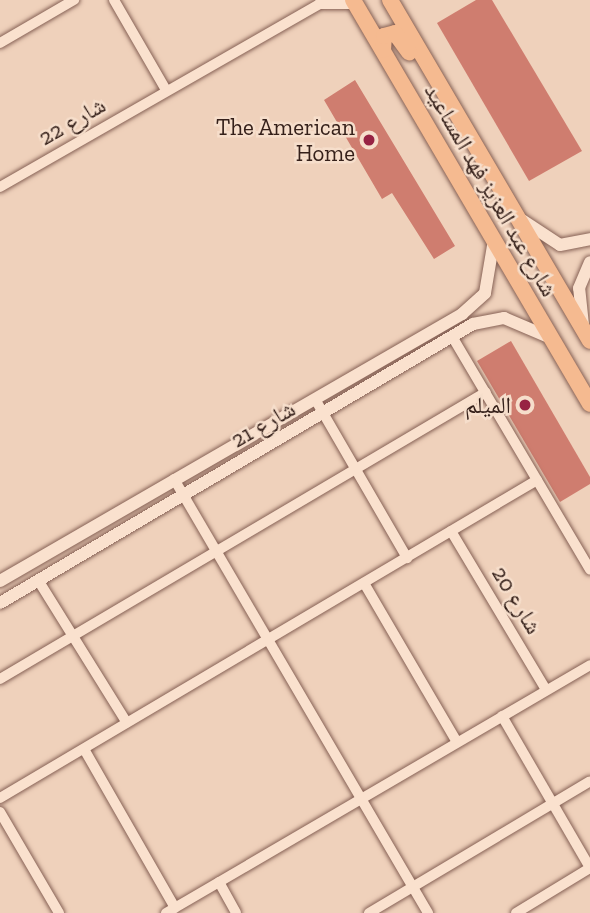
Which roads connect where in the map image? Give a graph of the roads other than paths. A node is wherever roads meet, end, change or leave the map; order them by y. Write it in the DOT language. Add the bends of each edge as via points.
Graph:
graph roads {
  1 [pos="74,0"];
  2 [pos="114,0"];
  3 [pos="390,0"];
  4 [pos="320,2"];
  5 [pos="355,2"];
  6 [pos="0,43"];
  7 [pos="383,50"];
  8 [pos="166,90"];
  9 [pos="478,150"];
  10 [pos="0,187"];
  11 [pos="520,218"];
  12 [pos="590,239"];
  13 [pos="494,240"];
  14 [pos="590,262"];
  15 [pos="587,337"];
  16 [pos="453,338"];
  17 [pos="552,339"];
  18 [pos="485,392"];
  19 [pos="315,399"];
  20 [pos="590,404"];
  21 [pos="322,414"];
  22 [pos="355,472"];
  23 [pos="174,479"];
  24 [pos="537,480"];
  25 [pos="183,494"];
  26 [pos="451,531"];
  27 [pos="218,552"];
  28 [pos="407,558"];
  29 [pos="590,570"];
  30 [pos="38,580"];
  31 [pos="0,581"];
  32 [pos="364,583"];
  33 [pos="0,603"];
  34 [pos="75,635"];
  35 [pos="269,641"];
  36 [pos="590,665"];
  37 [pos="0,679"];
  38 [pos="546,690"];
  39 [pos="502,716"];
  40 [pos="127,723"];
  41 [pos="457,743"];
  42 [pos="84,748"];
  43 [pos="590,781"];
  44 [pos="0,797"];
  45 [pos="362,800"];
  46 [pos="553,803"];
  47 [pos="0,812"];
  48 [pos="590,868"];
  49 [pos="219,882"];
  50 [pos="413,887"];
  51 [pos="170,911"];
  52 [pos="59,913"];
  53 [pos="236,913"];
  54 [pos="369,913"];
  55 [pos="428,913"];
  56 [pos="516,913"];
  1 -- 6 [label="street"];
  2 -- 8 [label="street"];
  3 -- 9 [label="main road, شارع عبد العزيز فهد المساعيد"];
  4 -- 5 [label="street, شارع 22"];
  4 -- 8 [label="street, شارع 22"];
  5 -- 7 [label="main road, شارع عبد العزيز فهد المساعيد"];
  7 -- 9 [label="main road" via="384,36 401,38 457,134"];
  7 -- 13 [label="main road, شارع عبد العزيز فهد المساعيد"];
  8 -- 10 [label="street, شارع 22"];
  9 -- 11 [label="main road, شارع عبد العزيز فهد المساعيد"];
  11 -- 12 [label="street" via="560,246"];
  11 -- 15 [label="main road, شارع عبد العزيز فهد المساعيد"];
  13 -- 17 [label="main road, شارع عبد العزيز فهد المساعيد"];
  13 -- 19 [label="street, شارع 21" via="493,272 477,303"];
  14 -- 15 [label="street" via="579,288"];
  16 -- 17 [label="street, شارع 21" via="493,317 521,321"];
  16 -- 18 [label="street"];
  16 -- 21 [label="street, شارع 21"];
  17 -- 20 [label="main road, شارع عبد العزيز فهد المساعيد"];
  18 -- 22 [label="street"];
  18 -- 24 [label="street"];
  19 -- 21 [label="street"];
  19 -- 23 [label="street, شارع 21"];
  21 -- 22 [label="street"];
  21 -- 25 [label="street, شارع 21"];
  22 -- 27 [label="street"];
  22 -- 28 [label="street"];
  23 -- 25 [label="street"];
  23 -- 31 [label="street, شارع 21"];
  24 -- 26 [label="street"];
  24 -- 29 [label="street"];
  25 -- 27 [label="street"];
  25 -- 30 [label="street, شارع 21"];
  26 -- 28 [label="street"];
  26 -- 38 [label="street, شارع 20"];
  27 -- 34 [label="street"];
  27 -- 35 [label="street"];
  28 -- 32 [label="street"];
  30 -- 33 [label="street, شارع 21"];
  30 -- 34 [label="street"];
  32 -- 35 [label="street"];
  32 -- 41 [label="street"];
  34 -- 37 [label="street"];
  34 -- 40 [label="street"];
  35 -- 40 [label="street"];
  35 -- 45 [label="street"];
  36 -- 38 [label="street"];
  38 -- 39 [label="street"];
  39 -- 41 [label="street"];
  39 -- 46 [label="street"];
  40 -- 42 [label="street"];
  41 -- 45 [label="street"];
  42 -- 44 [label="street"];
  42 -- 51 [label="street"];
  43 -- 46 [label="street"];
  45 -- 49 [label="street"];
  45 -- 50 [label="street"];
  46 -- 48 [label="street"];
  46 -- 50 [label="street"];
  47 -- 52 [label="street"];
  48 -- 56 [label="street"];
  49 -- 51 [label="street"];
  49 -- 53 [label="street"];
  50 -- 54 [label="street"];
  50 -- 55 [label="street"];
}
